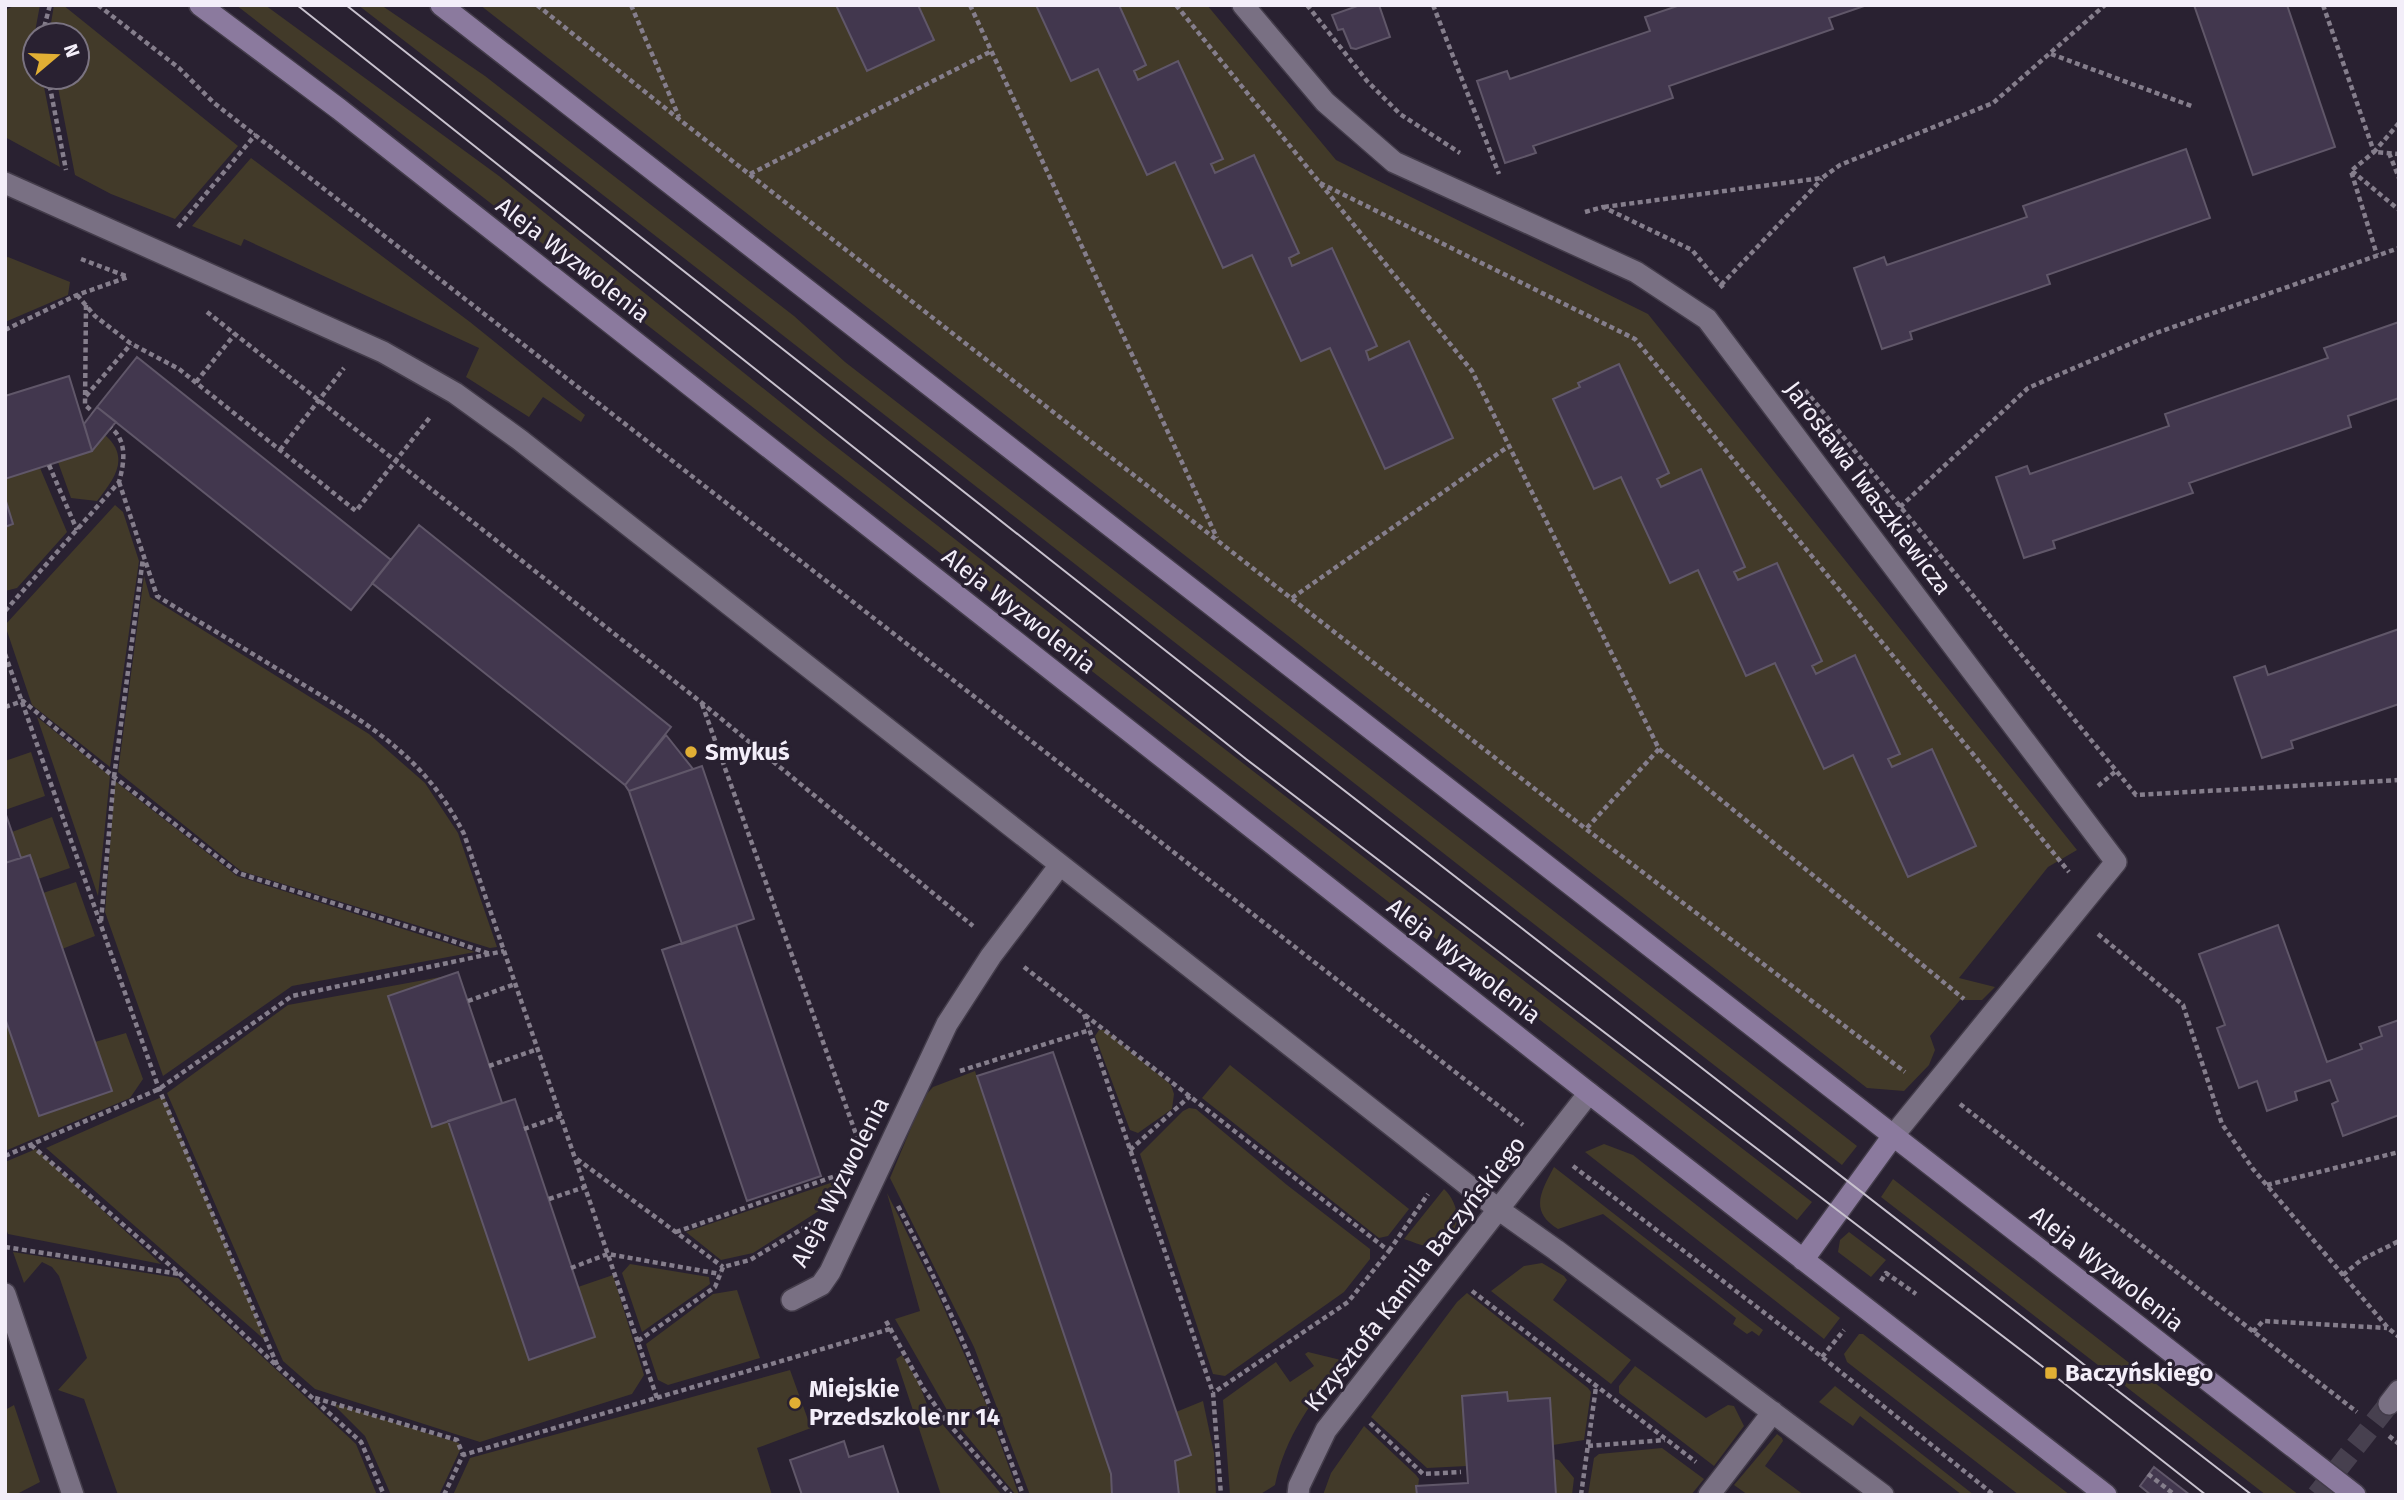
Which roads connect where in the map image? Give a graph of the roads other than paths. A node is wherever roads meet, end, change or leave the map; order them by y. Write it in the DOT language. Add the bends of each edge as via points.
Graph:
graph roads {
  1 [pos="200,5"];
  2 [pos="441,5"];
  3 [pos="1243,5"];
  4 [pos="5,183"];
  5 [pos="27,193"];
  6 [pos="5,204"];
  7 [pos="1060,865"];
  8 [pos="1589,1093"];
  9 [pos="1894,1136"];
  10 [pos="1498,1209"];
  11 [pos="1803,1260"];
  12 [pos="5,1294"];
  13 [pos="792,1300"];
  14 [pos="1773,1412"];
  15 [pos="1714,1488"];
  16 [pos="73,1495"];
  17 [pos="1298,1495"];
  18 [pos="1883,1495"];
  19 [pos="2106,1495"];
  20 [pos="2355,1495"];
  1 -- 8 [label="main road, Aleja Wyzwolenia" via="350,117"];
  2 -- 9 [label="main road, Aleja Wyzwolenia"];
  3 -- 9 [label="street, Jarosława Iwaszkiewicza" via="1325,102 1395,162 1636,272 1707,319 2116,862"];
  4 -- 5 [label="street"];
  5 -- 6 [label="street"];
  5 -- 7 [label="street" via="364,343 451,391 520,440"];
  7 -- 10 [label="street"];
  7 -- 13 [label="street, Aleja Wyzwolenia" via="947,1024 873,1165 845,1240 821,1285"];
  8 -- 10 [label="street, Krzysztofa Kamila Baczyńskiego"];
  8 -- 11 [label="main road, Aleja Wyzwolenia"];
  9 -- 11 [label="main road"];
  9 -- 20 [label="main road, Aleja Wyzwolenia"];
  10 -- 14 [label="street"];
  10 -- 17 [label="street, Krzysztofa Kamila Baczyńskiego" via="1326,1430"];
  11 -- 19 [label="main road, Aleja Wyzwolenia"];
  12 -- 16 [label="street"];
  14 -- 15 [label="street"];
  14 -- 18 [label="street"];
}
